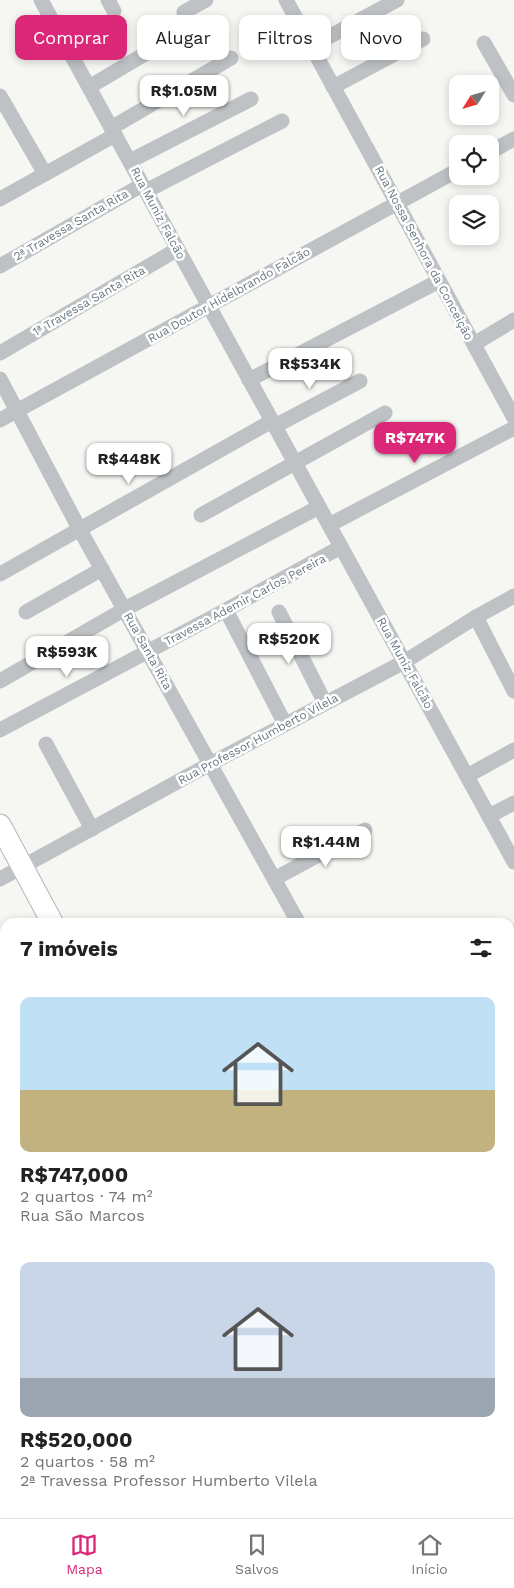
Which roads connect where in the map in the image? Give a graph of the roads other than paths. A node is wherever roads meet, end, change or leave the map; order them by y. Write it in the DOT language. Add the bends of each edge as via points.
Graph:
graph roads {
  1 [pos="41,0"];
  2 [pos="206,0"];
  3 [pos="286,0"];
  4 [pos="398,0"];
  5 [pos="184,12"];
  6 [pos="294,15"];
  7 [pos="331,36"];
  8 [pos="423,39"];
  9 [pos="484,43"];
  10 [pos="137,58"];
  11 [pos="231,58"];
  12 [pos="319,60"];
  13 [pos="88,87"];
  14 [pos="333,88"];
  15 [pos="514,95"];
  16 [pos="0,96"];
  17 [pos="251,98"];
  18 [pos="282,121"];
  19 [pos="113,131"];
  20 [pos="514,139"];
  21 [pos="499,147"];
  22 [pos="130,161"];
  23 [pos="45,174"];
  24 [pos="449,175"];
  25 [pos="144,188"];
  26 [pos="1,196"];
  27 [pos="398,203"];
  28 [pos="178,249"];
  29 [pos="0,266"];
  30 [pos="439,281"];
  31 [pos="209,306"];
  32 [pos="514,320"];
  33 [pos="474,344"];
  34 [pos="0,352"];
  35 [pos="0,379"];
  36 [pos="249,380"];
  37 [pos="360,381"];
  38 [pos="17,410"];
  39 [pos="385,413"];
  40 [pos="514,418"];
  41 [pos="0,420"];
  42 [pos="273,424"];
  43 [pos="514,428"];
  44 [pos="295,464"];
  45 [pos="319,508"];
  46 [pos="202,515"];
  47 [pos="329,525"];
  48 [pos="80,530"];
  49 [pos="341,547"];
  50 [pos="102,569"];
  51 [pos="0,574"];
  52 [pos="514,596"];
  53 [pos="126,609"];
  54 [pos="226,610"];
  55 [pos="26,612"];
  56 [pos="279,612"];
  57 [pos="476,617"];
  58 [pos="148,652"];
  59 [pos="404,662"];
  60 [pos="0,681"];
  61 [pos="514,691"];
  62 [pos="325,704"];
  63 [pos="285,724"];
  64 [pos="0,730"];
  65 [pos="46,744"];
  66 [pos="514,750"];
  67 [pos="210,764"];
  68 [pos="467,776"];
  69 [pos="514,803"];
  70 [pos="489,816"];
  71 [pos="0,825"];
  72 [pos="92,829"];
  73 [pos="364,830"];
  74 [pos="514,862"];
  75 [pos="23,867"];
  76 [pos="0,879"];
  77 [pos="274,880"];
  78 [pos="50,918"];
  79 [pos="296,918"];
  1 -- 13 [label="street, Rua Muniz Falcão"];
  2 -- 5 [label="street"];
  3 -- 6 [label="street, Rua Nossa Senhora da Conceição"];
  4 -- 7 [label="street"];
  8 -- 14 [label="street"];
  9 -- 15 [label="street"];
  10 -- 13 [label="street"];
  11 -- 19 [label="street"];
  12 -- 14 [label="street, Rua Nossa Senhora da Conceição"];
  13 -- 19 [label="street, Rua Muniz Falcão"];
  14 -- 27 [label="street, Rua Nossa Senhora da Conceição"];
  16 -- 23 [label="street"];
  17 -- 22 [label="street"];
  18 -- 25 [label="street, 2ª Travessa Santa Rita"];
  19 -- 22 [label="street, Rua Muniz Falcão"];
  19 -- 23 [label="street"];
  20 -- 21 [label="street"];
  22 -- 25 [label="street, Rua Muniz Falcão"];
  23 -- 26 [label="street"];
  24 -- 27 [label="street, Rua Doutor Hidelbrando Falcão"];
  25 -- 28 [label="street, Rua Muniz Falcão"];
  25 -- 29 [label="street, 2ª Travessa Santa Rita"];
  27 -- 30 [label="street, Rua Nossa Senhora da Conceição"];
  27 -- 31 [label="street, Rua Doutor Hidelbrando Falcão"];
  28 -- 31 [label="street, Rua Muniz Falcão"];
  28 -- 34 [label="street, 1ª Travessa Santa Rita"];
  30 -- 33 [label="street, Rua Nossa Senhora da Conceição"];
  30 -- 36 [label="street"];
  31 -- 36 [label="street, Rua Muniz Falcão"];
  31 -- 38 [label="street, Rua Doutor Hidelbrando Falcão"];
  32 -- 33 [label="street"];
  33 -- 40 [label="street, Rua Nossa Senhora da Conceição"];
  35 -- 38 [label="street, Rua Santa Rita"];
  36 -- 42 [label="street, Rua Muniz Falcão"];
  37 -- 42 [label="street"];
  38 -- 41 [label="street, Rua Doutor Hidelbrando Falcão"];
  38 -- 48 [label="street, Rua Santa Rita"];
  39 -- 44 [label="street"];
  42 -- 44 [label="street, Rua Muniz Falcão"];
  42 -- 48 [label="street"];
  43 -- 47 [label="street"];
  44 -- 45 [label="street, Rua Muniz Falcão"];
  44 -- 46 [label="street"];
  45 -- 47 [label="street, Rua Muniz Falcão"];
  45 -- 53 [label="street"];
  47 -- 49 [label="street, Rua Muniz Falcão"];
  48 -- 50 [label="street, Rua Santa Rita"];
  48 -- 51 [label="street"];
  49 -- 54 [label="street, Travessa Ademir Carlos Pereira"];
  49 -- 59 [label="street, Rua Muniz Falcão"];
  50 -- 53 [label="street, Rua Santa Rita"];
  50 -- 55 [label="street"];
  52 -- 57 [label="street, Rua Professor Humberto Vilela"];
  53 -- 58 [label="street, Rua Santa Rita"];
  53 -- 60 [label="street"];
  54 -- 58 [label="street, Travessa Ademir Carlos Pereira"];
  54 -- 63 [label="street"];
  56 -- 62 [label="street"];
  57 -- 59 [label="street, Rua Professor Humberto Vilela"];
  57 -- 61 [label="street"];
  58 -- 64 [label="street"];
  58 -- 67 [label="street, Rua Santa Rita"];
  59 -- 62 [label="street, Rua Professor Humberto Vilela"];
  59 -- 68 [label="street, Rua Muniz Falcão"];
  62 -- 63 [label="street, Rua Professor Humberto Vilela"];
  63 -- 67 [label="street, Rua Professor Humberto Vilela"];
  65 -- 72 [label="street"];
  66 -- 68 [label="street"];
  67 -- 72 [label="street, Rua Professor Humberto Vilela"];
  67 -- 77 [label="street, Rua Santa Rita"];
  68 -- 70 [label="street, Rua Muniz Falcão"];
  69 -- 70 [label="street"];
  70 -- 74 [label="street, Rua Muniz Falcão"];
  71 -- 75 [label="street"];
  72 -- 75 [label="street, Rua Professor Humberto Vilela"];
  73 -- 77 [label="street"];
  75 -- 76 [label="street, Rua Professor Humberto Vilela"];
  75 -- 78 [label="street"];
  77 -- 79 [label="street, Rua Santa Rita"];
}
